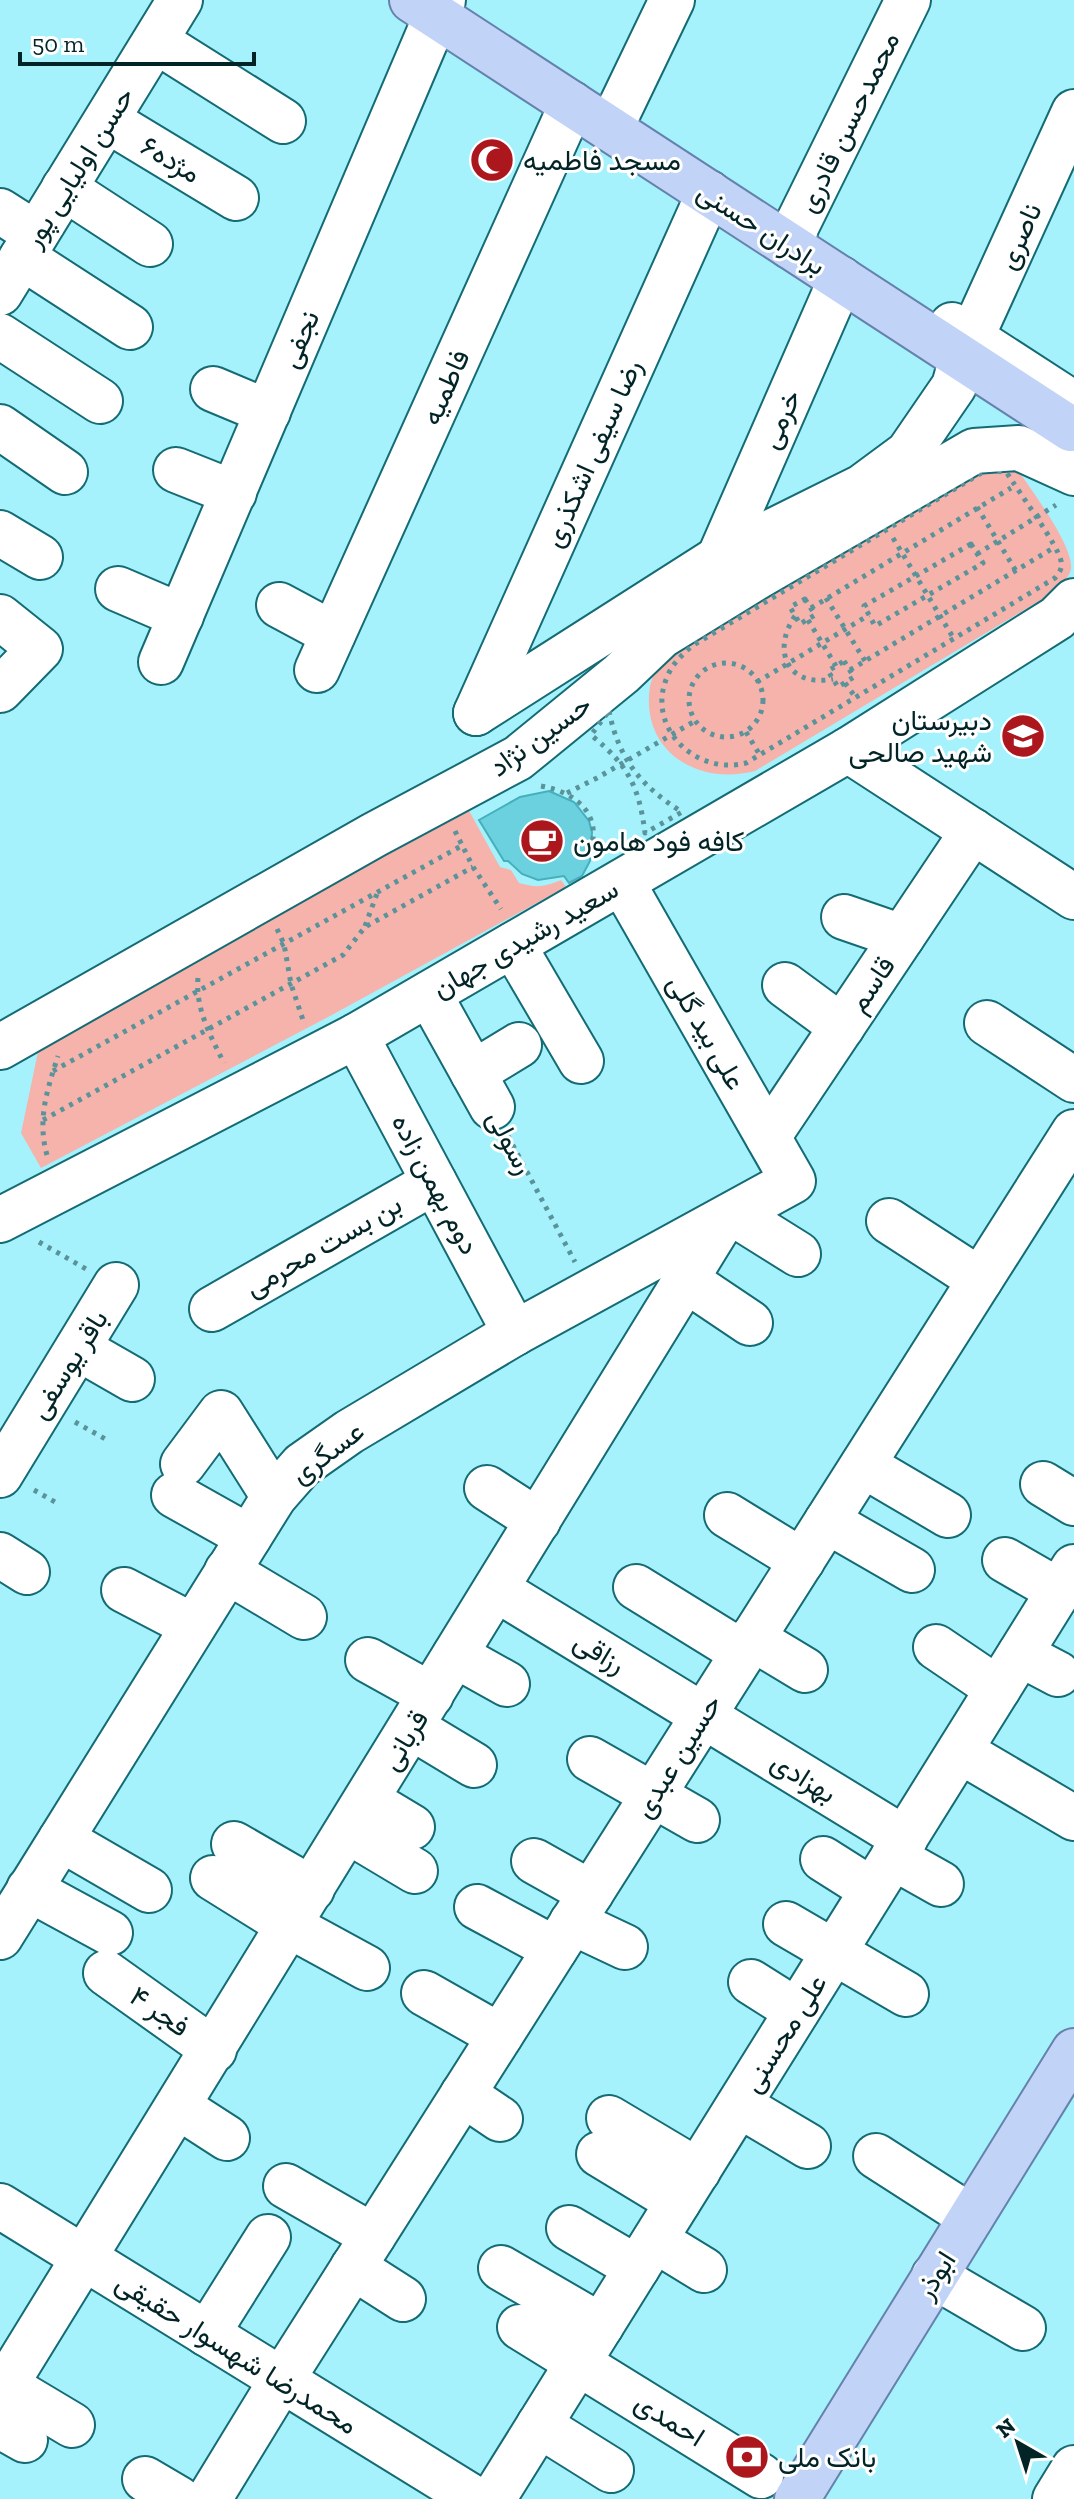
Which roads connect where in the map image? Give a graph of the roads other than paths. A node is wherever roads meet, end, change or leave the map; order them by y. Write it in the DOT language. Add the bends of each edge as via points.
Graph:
graph roads {
  1 [pos="180,0"];
  2 [pos="672,0"];
  3 [pos="908,0"];
  4 [pos="435,4"];
  5 [pos="156,41"];
  6 [pos="572,104"];
  7 [pos="1074,112"];
  8 [pos="614,119"];
  9 [pos="107,120"];
  10 [pos="283,121"];
  11 [pos="64,188"];
  12 [pos="709,193"];
  13 [pos="236,198"];
  14 [pos="0,211"];
  15 [pos="794,236"];
  16 [pos="150,244"];
  17 [pos="20,261"];
  18 [pos="841,279"];
  19 [pos="130,327"];
  20 [pos="0,336"];
  21 [pos="968,349"];
  22 [pos="213,389"];
  23 [pos="100,401"];
  24 [pos="268,412"];
  25 [pos="1073,425"];
  26 [pos="0,427"];
  27 [pos="176,470"];
  28 [pos="65,472"];
  29 [pos="1068,487"];
  30 [pos="234,493"];
  31 [pos="0,533"];
  32 [pos="40,557"];
  33 [pos="738,568"];
  34 [pos="118,589"];
  35 [pos="1074,601"];
  36 [pos="279,605"];
  37 [pos="181,616"];
  38 [pos="0,617"];
  39 [pos="161,662"];
  40 [pos="0,690"];
  41 [pos="848,750"];
  42 [pos="973,831"];
  43 [pos="622,882"];
  44 [pos="1074,897"];
  45 [pos="844,917"];
  46 [pos="504,932"];
  47 [pos="902,937"];
  48 [pos="785,985"];
  49 [pos="429,994"];
  50 [pos="987,1023"];
  51 [pos="842,1027"];
  52 [pos="356,1036"];
  53 [pos="519,1045"];
  54 [pos="0,1047"];
  55 [pos="581,1061"];
  56 [pos="1074,1080"];
  57 [pos="1074,1132"];
  58 [pos="768,1137"];
  59 [pos="793,1181"];
  60 [pos="434,1182"];
  61 [pos="728,1217"];
  62 [pos="889,1221"];
  63 [pos="13,1227"];
  64 [pos="798,1254"];
  65 [pos="686,1280"];
  66 [pos="980,1280"];
  67 [pos="116,1285"];
  68 [pos="212,1309"];
  69 [pos="750,1323"];
  70 [pos="515,1333"];
  71 [pos="78,1348"];
  72 [pos="132,1379"];
  73 [pos="863,1465"];
  74 [pos="0,1475"];
  75 [pos="487,1488"];
  76 [pos="274,1497"];
  77 [pos="727,1515"];
  78 [pos="948,1515"];
  79 [pos="538,1521"];
  80 [pos="827,1521"];
  81 [pos="238,1554"];
  82 [pos="1005,1560"];
  83 [pos="802,1561"];
  84 [pos="912,1570"];
  85 [pos="1067,1579"];
  86 [pos="636,1587"];
  87 [pos="496,1589"];
  88 [pos="124,1590"];
  89 [pos="304,1617"];
  90 [pos="193,1626"];
  91 [pos="748,1646"];
  92 [pos="936,1647"];
  93 [pos="455,1655"];
  94 [pos="368,1660"];
  95 [pos="805,1670"];
  96 [pos="1009,1671"];
  97 [pos="1058,1674"];
  98 [pos="507,1684"];
  99 [pos="421,1711"];
  100 [pos="704,1715"];
  101 [pos="960,1751"];
  102 [pos="590,1759"];
  103 [pos="474,1765"];
  104 [pos="653,1794"];
  105 [pos="357,1815"];
  106 [pos="1074,1818"];
  107 [pos="697,1820"];
  108 [pos="412,1827"];
  109 [pos="61,1839"];
  110 [pos="823,1859"];
  111 [pos="224,1861"];
  112 [pos="534,1861"];
  113 [pos="890,1862"];
  114 [pos="415,1871"];
  115 [pos="941,1884"];
  116 [pos="29,1889"];
  117 [pos="149,1890"];
  118 [pos="477,1907"];
  119 [pos="301,1908"];
  120 [pos="573,1921"];
  121 [pos="786,1924"];
  122 [pos="0,1937"];
  123 [pos="625,1947"];
  124 [pos="834,1953"];
  125 [pos="367,1968"];
  126 [pos="751,1982"];
  127 [pos="424,1993"];
  128 [pos="906,1994"];
  129 [pos="797,2011"];
  130 [pos="500,2036"];
  131 [pos="214,2050"];
  132 [pos="1074,2051"];
  133 [pos="463,2094"];
  134 [pos="739,2105"];
  135 [pos="179,2107"];
  136 [pos="500,2119"];
  137 [pos="604,2136"];
  138 [pos="227,2138"];
  139 [pos="808,2146"];
  140 [pos="876,2156"];
  141 [pos="286,2186"];
  142 [pos="688,2187"];
  143 [pos="0,2206"];
  144 [pos="971,2217"];
  145 [pos="569,2228"];
  146 [pos="268,2237"];
  147 [pos="363,2252"];
  148 [pos="646,2254"];
  149 [pos="85,2259"];
  150 [pos="501,2268"];
  151 [pos="704,2270"];
  152 [pos="934,2276"];
  153 [pos="403,2299"];
  154 [pos="520,2327"];
  155 [pos="1023,2328"];
  156 [pos="207,2334"];
  157 [pos="590,2344"];
  158 [pos="281,2381"];
  159 [pos="6,2405"];
  160 [pos="72,2425"];
  161 [pos="539,2425"];
  162 [pos="1074,2468"];
  163 [pos="611,2470"];
  164 [pos="779,2487"];
  165 [pos="209,2499"];
  166 [pos="475,2499"];
  167 [pos="493,2499"];
  168 [pos="1055,2499"];
  1 -- 5 [label="street, حسن اولیایی پور"];
  2 -- 8 [label="street"];
  3 -- 15 [label="street, محمدحسن قادری"];
  4 -- 6 [label="main road, برادران حسنی"];
  4 -- 8 [label="street"];
  4 -- 24 [label="street, نجفی"];
  5 -- 9 [label="street, حسن اولیایی پور"];
  5 -- 10 [label="street"];
  6 -- 8 [label="main road, برادران حسنی"];
  6 -- 36 [label="street, فاطمیه" via="325,652"];
  7 -- 21 [label="street, ناصری"];
  8 -- 12 [label="main road, برادران حسنی"];
  8 -- 15 [label="street"];
  9 -- 11 [label="street, حسن اولیایی پور"];
  9 -- 13 [label="street, مژده۶"];
  11 -- 16 [label="street"];
  11 -- 17 [label="street, حسن اولیایی پور"];
  12 -- 15 [label="main road, برادران حسنی"];
  12 -- 33 [label="street, رضا سیفی اشکذری" via="476,713"];
  14 -- 17 [label="street"];
  15 -- 18 [label="main road, برادران حسنی"];
  15 -- 21 [label="street"];
  17 -- 19 [label="street"];
  18 -- 21 [label="main road, برادران حسنی"];
  18 -- 33 [label="street, خرمی"];
  20 -- 23 [label="street"];
  21 -- 25 [label="main road, برادران حسنی"];
  21 -- 33 [label="street, ناصری" via="954,386 908,453"];
  22 -- 24 [label="street"];
  24 -- 30 [label="street, نجفی"];
  26 -- 28 [label="street"];
  27 -- 30 [label="street"];
  29 -- 33 [label="street, حسین نژاد" via="1019,448 974,451"];
  30 -- 37 [label="street, نجفی"];
  31 -- 32 [label="street"];
  33 -- 54 [label="street, حسین نژاد" via="518,758"];
  34 -- 37 [label="street"];
  35 -- 41 [label="street, سعید رشیدی جهان" via="1057,618"];
  37 -- 39 [label="street, نجفی"];
  38 -- 40 [label="street" via="40,649"];
  41 -- 42 [label="street"];
  41 -- 43 [label="street, سعید رشیدی جهان"];
  42 -- 44 [label="street"];
  42 -- 47 [label="street, قاسم"];
  43 -- 46 [label="street, سعید رشیدی جهان"];
  43 -- 58 [label="street, علی بید گلی"];
  45 -- 47 [label="street"];
  46 -- 49 [label="street, سعید رشیدی جهان"];
  46 -- 55 [label="street"];
  47 -- 51 [label="street, قاسم"];
  48 -- 51 [label="street"];
  49 -- 52 [label="street, سعید رشیدی جهان"];
  49 -- 53 [label="street" via="482,1090"];
  50 -- 56 [label="street"];
  51 -- 58 [label="street, قاسم"];
  52 -- 60 [label="street, دوم بهمن زاده"];
  52 -- 63 [label="street, سعید رشیدی جهان"];
  57 -- 66 [label="street, حسین عبدی"];
  58 -- 59 [label="street, علی بید گلی"];
  59 -- 61 [label="street, عسگری"];
  60 -- 68 [label="street, بن بست محرمی"];
  60 -- 70 [label="street, دوم بهمن زاده"];
  61 -- 64 [label="street"];
  61 -- 65 [label="street, قربانی"];
  61 -- 70 [label="street, عسگری"];
  62 -- 66 [label="street"];
  65 -- 69 [label="street"];
  65 -- 79 [label="street, قربانی"];
  66 -- 73 [label="street, حسین عبدی"];
  67 -- 71 [label="street, باقر یوسفی"];
  70 -- 76 [label="street, عسگری" via="349,1432 302,1465"];
  71 -- 72 [label="street"];
  71 -- 74 [label="street, باقر یوسفی"];
  73 -- 78 [label="street"];
  73 -- 80 [label="street, حسین عبدی"];
  75 -- 79 [label="street"];
  76 -- 81 [label="street, عسگری"];
  76 -- 81 [label="street" via="221,1413 178,1480"];
  77 -- 83 [label="street"];
  79 -- 87 [label="street, قربانی"];
  80 -- 83 [label="street, حسین عبدی"];
  80 -- 84 [label="street"];
  81 -- 89 [label="street"];
  81 -- 90 [label="street, عسگری"];
  82 -- 85 [label="street"];
  83 -- 91 [label="street, حسین عبدی"];
  85 -- 96 [label="street, علی محسنی"];
  86 -- 91 [label="street"];
  87 -- 93 [label="street, قربانی"];
  87 -- 100 [label="street, رزاقی"];
  88 -- 90 [label="street"];
  90 -- 109 [label="street, عسگری"];
  91 -- 95 [label="street"];
  91 -- 100 [label="street, حسین عبدی"];
  92 -- 96 [label="street"];
  93 -- 98 [label="street"];
  93 -- 99 [label="street, قربانی"];
  94 -- 99 [label="street"];
  96 -- 97 [label="street"];
  96 -- 101 [label="street, علی محسنی"];
  99 -- 103 [label="street"];
  99 -- 105 [label="street, قربانی"];
  100 -- 104 [label="street, حسین عبدی"];
  100 -- 113 [label="street, بهزادی"];
  101 -- 106 [label="street"];
  101 -- 113 [label="street, علی محسنی"];
  102 -- 104 [label="street"];
  104 -- 107 [label="street"];
  104 -- 120 [label="street, حسین عبدی"];
  105 -- 108 [label="street"];
  105 -- 114 [label="street"];
  105 -- 119 [label="street, قربانی"];
  109 -- 116 [label="street, عسگری"];
  109 -- 117 [label="street"];
  110 -- 113 [label="street"];
  111 -- 119 [label="street"];
  112 -- 120 [label="street"];
  113 -- 115 [label="street"];
  113 -- 124 [label="street, علی محسنی"];
  116 -- 122 [label="street, عسگری"];
  116 -- 131 [label="street, فجر ۴"];
  118 -- 120 [label="street"];
  119 -- 125 [label="street"];
  119 -- 131 [label="street, قربانی"];
  120 -- 123 [label="street"];
  120 -- 130 [label="street, حسین عبدی"];
  121 -- 124 [label="street"];
  124 -- 128 [label="street"];
  124 -- 129 [label="street, علی محسنی"];
  126 -- 129 [label="street"];
  127 -- 130 [label="street"];
  129 -- 134 [label="street, علی محسنی"];
  130 -- 133 [label="street, حسین عبدی"];
  131 -- 135 [label="street, قربانی"];
  132 -- 144 [label="main road, ابوذر"];
  133 -- 136 [label="street"];
  133 -- 147 [label="street, حسین عبدی"];
  134 -- 139 [label="street"];
  134 -- 142 [label="street, علی محسنی"];
  135 -- 138 [label="street"];
  135 -- 149 [label="street, قربانی"];
  137 -- 142 [label="street"];
  140 -- 144 [label="street"];
  141 -- 147 [label="street"];
  142 -- 148 [label="street, علی محسنی"];
  143 -- 149 [label="street, محمدرضا شهسوار حقیقی"];
  144 -- 152 [label="main road, ابوذر"];
  145 -- 148 [label="street"];
  146 -- 156 [label="street"];
  147 -- 153 [label="street"];
  147 -- 158 [label="street, حسین عبدی"];
  148 -- 151 [label="street"];
  148 -- 157 [label="street, علی محسنی"];
  149 -- 156 [label="street, محمدرضا شهسوار حقیقی"];
  149 -- 159 [label="street, قربانی"];
  150 -- 157 [label="street"];
  152 -- 155 [label="street"];
  152 -- 164 [label="main road, ابوذر"];
  154 -- 157 [label="street"];
  156 -- 158 [label="street, محمدرضا شهسوار حقیقی"];
  157 -- 161 [label="street, علی محسنی"];
  157 -- 164 [label="street, احمدی"];
  158 -- 165 [label="street, حسین عبدی"];
  158 -- 166 [label="street, محمدرضا شهسوار حقیقی"];
  159 -- 160 [label="street"];
  161 -- 163 [label="street"];
  161 -- 167 [label="street, علی محسنی"];
  162 -- 168 [label="street"];
}
